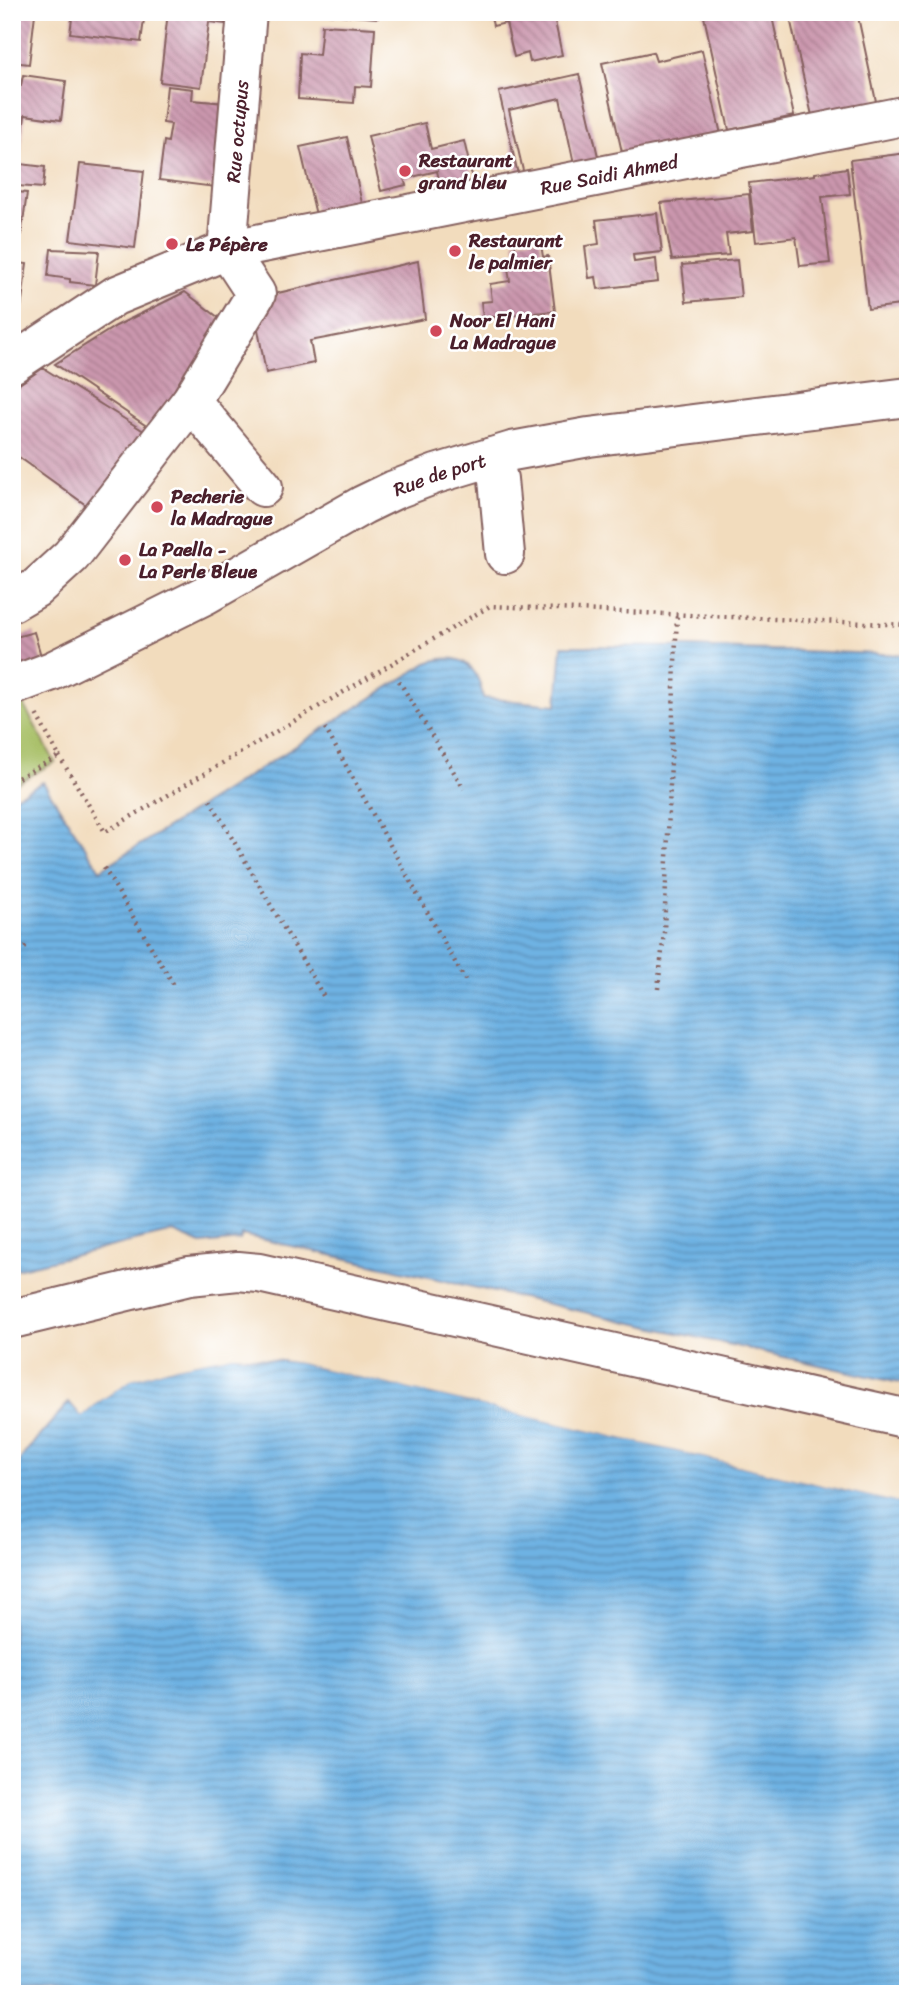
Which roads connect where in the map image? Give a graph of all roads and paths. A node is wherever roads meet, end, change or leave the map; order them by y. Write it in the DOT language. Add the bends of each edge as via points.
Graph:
graph roads {
  1 [pos="247,12"];
  2 [pos="908,115"];
  3 [pos="227,250"];
  4 [pos="12,364"];
  5 [pos="908,397"];
  6 [pos="191,401"];
  7 [pos="492,457"];
  8 [pos="263,487"];
  9 [pos="505,554"];
  10 [pos="12,602"];
  11 [pos="677,614"];
  12 [pos="908,625"];
  13 [pos="399,681"];
  14 [pos="22,697"];
  15 [pos="326,728"];
  16 [pos="59,756"];
  17 [pos="12,780"];
  18 [pos="464,789"];
  19 [pos="210,800"];
  20 [pos="104,868"];
  21 [pos="31,945"];
  22 [pos="12,953"];
  23 [pos="465,980"];
  24 [pos="175,988"];
  25 [pos="658,989"];
  26 [pos="325,999"];
  27 [pos="12,1319"];
  28 [pos="908,1419"];
  1 -- 3 [label="street, Rue octupus"];
  2 -- 3 [label="street, Rue Saidi Ahmed"];
  3 -- 4 [label="street, Rue Saidi Ahmed" via="115,296"];
  3 -- 6 [label="street" via="256,294"];
  5 -- 7 [label="street, Rue de port" via="589,437"];
  6 -- 8 [label="street"];
  6 -- 10 [label="street" via="71,556"];
  7 -- 9 [label="street"];
  7 -- 14 [label="street, Rue de port" via="394,490 205,595 52,671"];
  11 -- 12 [label="path"];
  11 -- 16 [label="path" via="490,606 104,832"];
  11 -- 25 [label="path"];
  13 -- 18 [label="path"];
  14 -- 16 [label="path"];
  15 -- 23 [label="path"];
  16 -- 17 [label="path"];
  19 -- 26 [label="path"];
  20 -- 24 [label="path"];
  21 -- 22 [label="path"];
  27 -- 28 [label="street" via="189,1276 258,1273"];
}
